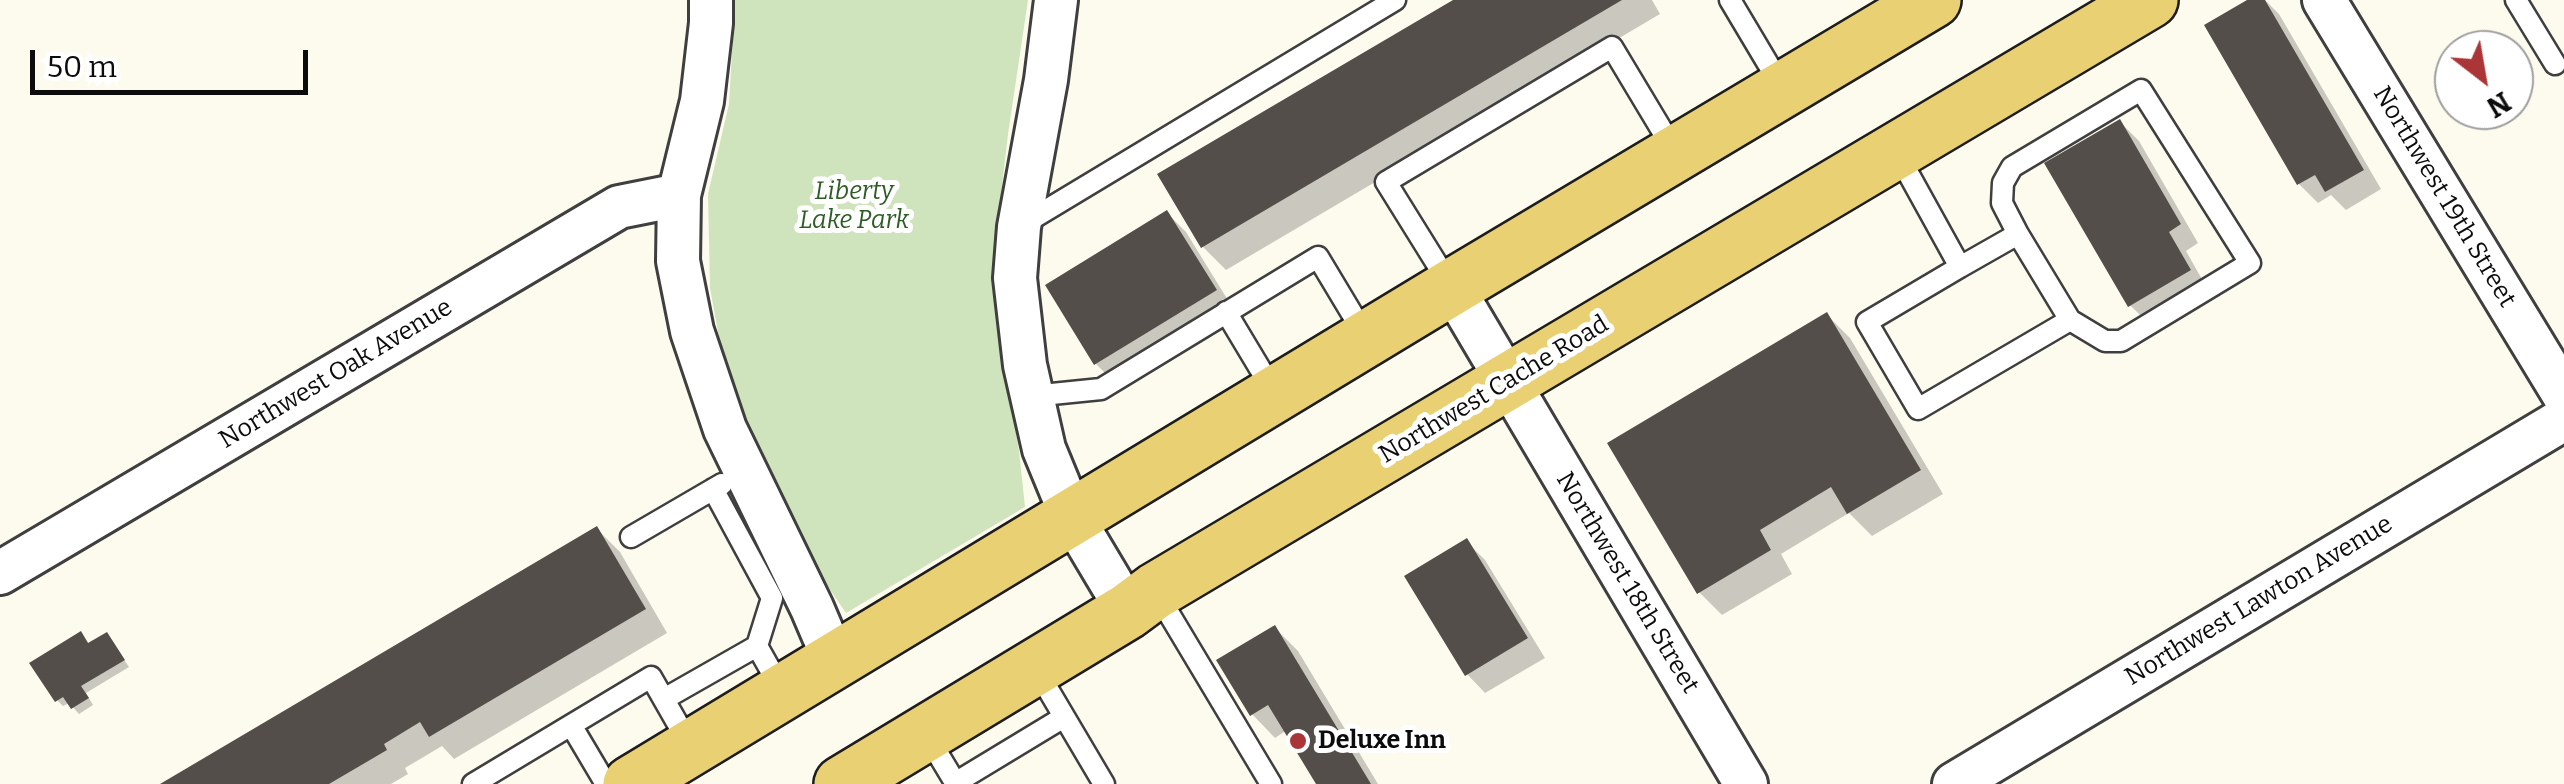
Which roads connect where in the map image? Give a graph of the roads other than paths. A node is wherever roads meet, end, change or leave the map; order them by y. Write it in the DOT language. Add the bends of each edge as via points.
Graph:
graph roads {
  1 [pos="710,0"];
  2 [pos="1056,0"];
  3 [pos="1395,0"];
  4 [pos="1730,0"];
  5 [pos="1933,0"];
  6 [pos="2150,0"];
  7 [pos="2324,0"];
  8 [pos="2516,0"];
  9 [pos="2555,64"];
  10 [pos="1783,90"];
  11 [pos="1896,152"];
  12 [pos="1676,154"];
  13 [pos="679,196"];
  14 [pos="1018,227"];
  15 [pos="2018,234"];
  16 [pos="1960,267"];
  17 [pos="1452,287"];
  18 [pos="1226,312"];
  19 [pos="2070,320"];
  20 [pos="1366,339"];
  21 [pos="1508,382"];
  22 [pos="1276,394"];
  23 [pos="2564,395"];
  24 [pos="1032,396"];
  25 [pos="2564,418"];
  26 [pos="729,479"];
  27 [pos="1072,517"];
  28 [pos="631,537"];
  29 [pos="0,574"];
  30 [pos="1142,600"];
  31 [pos="835,662"];
  32 [pos="1035,668"];
  33 [pos="770,669"];
  34 [pos="664,699"];
  35 [pos="1064,717"];
  36 [pos="571,725"];
  37 [pos="926,733"];
  38 [pos="692,748"];
  39 [pos="955,783"];
  40 [pos="472,784"];
  41 [pos="606,784"];
  42 [pos="631,784"];
  43 [pos="842,784"];
  44 [pos="1104,784"];
  45 [pos="1271,784"];
  46 [pos="1746,784"];
  47 [pos="1954,784"];
  1 -- 13 [label="street" via="702,101"];
  2 -- 14 [label="street"];
  3 -- 14 [label="lane"];
  4 -- 10 [label="lane"];
  5 -- 10 [label="main road"];
  6 -- 11 [label="main road, Northwest Cache Road"];
  7 -- 23 [label="street, Northwest 19th Street"];
  8 -- 9 [label="lane"];
  10 -- 12 [label="main road"];
  11 -- 16 [label="lane"];
  11 -- 21 [label="main road, Northwest Cache Road"];
  12 -- 17 [label="main road"];
  12 -- 17 [label="lane" via="1612,48 1434,153 1386,182"];
  13 -- 26 [label="street" via="678,261 692,331 725,429"];
  13 -- 29 [label="street, Northwest Oak Avenue" via="619,206"];
  14 -- 24 [label="street" via="1016,278"];
  15 -- 16 [label="lane"];
  15 -- 19 [label="lane"];
  15 -- 19 [label="lane" via="2002,203 2012,167 2141,90 2250,264 2121,341 2105,341"];
  16 -- 19 [label="lane" via="1867,322 1918,409"];
  17 -- 20 [label="main road"];
  17 -- 21 [label="street, Northwest 18th Street"];
  18 -- 20 [label="lane" via="1318,256"];
  18 -- 22 [label="lane"];
  18 -- 24 [label="lane" via="1101,389"];
  20 -- 22 [label="main road"];
  21 -- 30 [label="main road, Northwest Cache Road"];
  21 -- 46 [label="street, Northwest 18th Street"];
  22 -- 27 [label="main road"];
  24 -- 27 [label="street" via="1044,449"];
  25 -- 47 [label="street, Northwest Lawton Avenue"];
  26 -- 28 [label="lane"];
  26 -- 31 [label="street" via="812,608"];
  26 -- 33 [label="lane" via="772,598"];
  27 -- 30 [label="street"];
  27 -- 31 [label="main road"];
  30 -- 32 [label="main road, Northwest Cache Road"];
  30 -- 45 [label="lane"];
  31 -- 33 [label="main road"];
  32 -- 35 [label="lane"];
  32 -- 37 [label="main road, Northwest Cache Road"];
  33 -- 34 [label="lane"];
  33 -- 38 [label="main road"];
  34 -- 36 [label="lane" via="651,677"];
  34 -- 38 [label="lane"];
  35 -- 39 [label="lane"];
  35 -- 44 [label="lane"];
  36 -- 40 [label="lane"];
  36 -- 41 [label="lane"];
  37 -- 39 [label="lane"];
  37 -- 43 [label="main road, Northwest Cache Road"];
  38 -- 42 [label="main road"];
}
